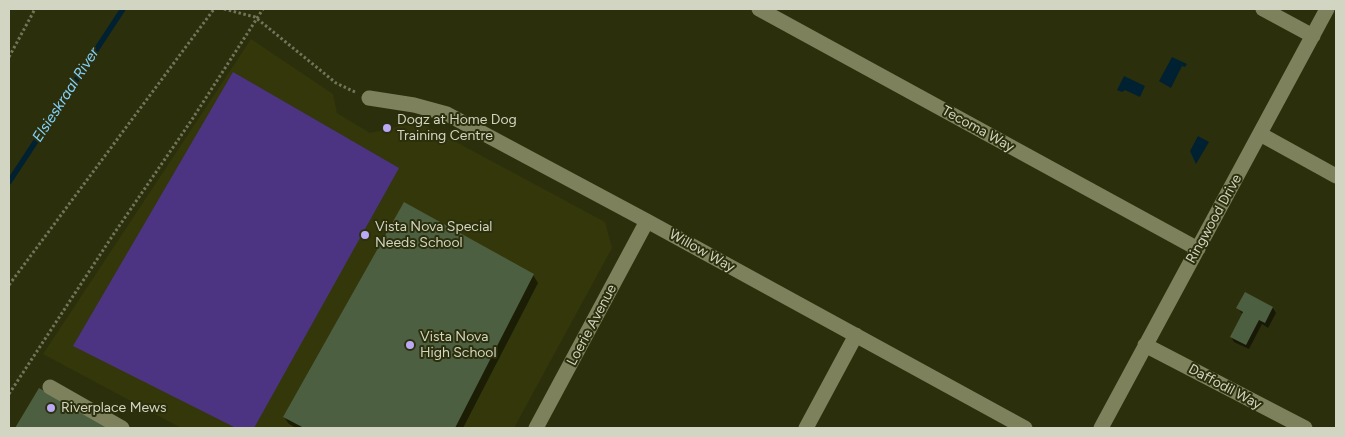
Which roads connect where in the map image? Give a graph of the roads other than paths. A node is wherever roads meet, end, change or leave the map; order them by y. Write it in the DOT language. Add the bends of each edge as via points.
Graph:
graph roads {
  1 [pos="759,9"];
  2 [pos="1263,9"];
  3 [pos="1327,9"];
  4 [pos="1313,36"];
  5 [pos="369,98"];
  6 [pos="1260,134"];
  7 [pos="1336,176"];
  8 [pos="647,221"];
  9 [pos="1198,249"];
  10 [pos="856,335"];
  11 [pos="1145,345"];
  12 [pos="50,387"];
  13 [pos="122,428"];
  14 [pos="536,428"];
  15 [pos="806,428"];
  16 [pos="1025,428"];
  17 [pos="1101,428"];
  18 [pos="1304,428"];
  1 -- 9 [label="street, Tecoma Way"];
  2 -- 4 [label="street"];
  3 -- 4 [label="street, Ringwood Drive"];
  4 -- 6 [label="street, Ringwood Drive"];
  5 -- 8 [label="street, Willow Way" via="414,104 447,114"];
  6 -- 7 [label="street"];
  6 -- 9 [label="street, Ringwood Drive"];
  8 -- 10 [label="street, Willow Way"];
  8 -- 14 [label="street, Loerie Avenue"];
  9 -- 11 [label="street, Ringwood Drive"];
  10 -- 15 [label="street"];
  10 -- 16 [label="street, Willow Way"];
  11 -- 17 [label="street, Ringwood Drive"];
  11 -- 18 [label="street, Daffodil Way"];
  12 -- 13 [label="street"];
}
